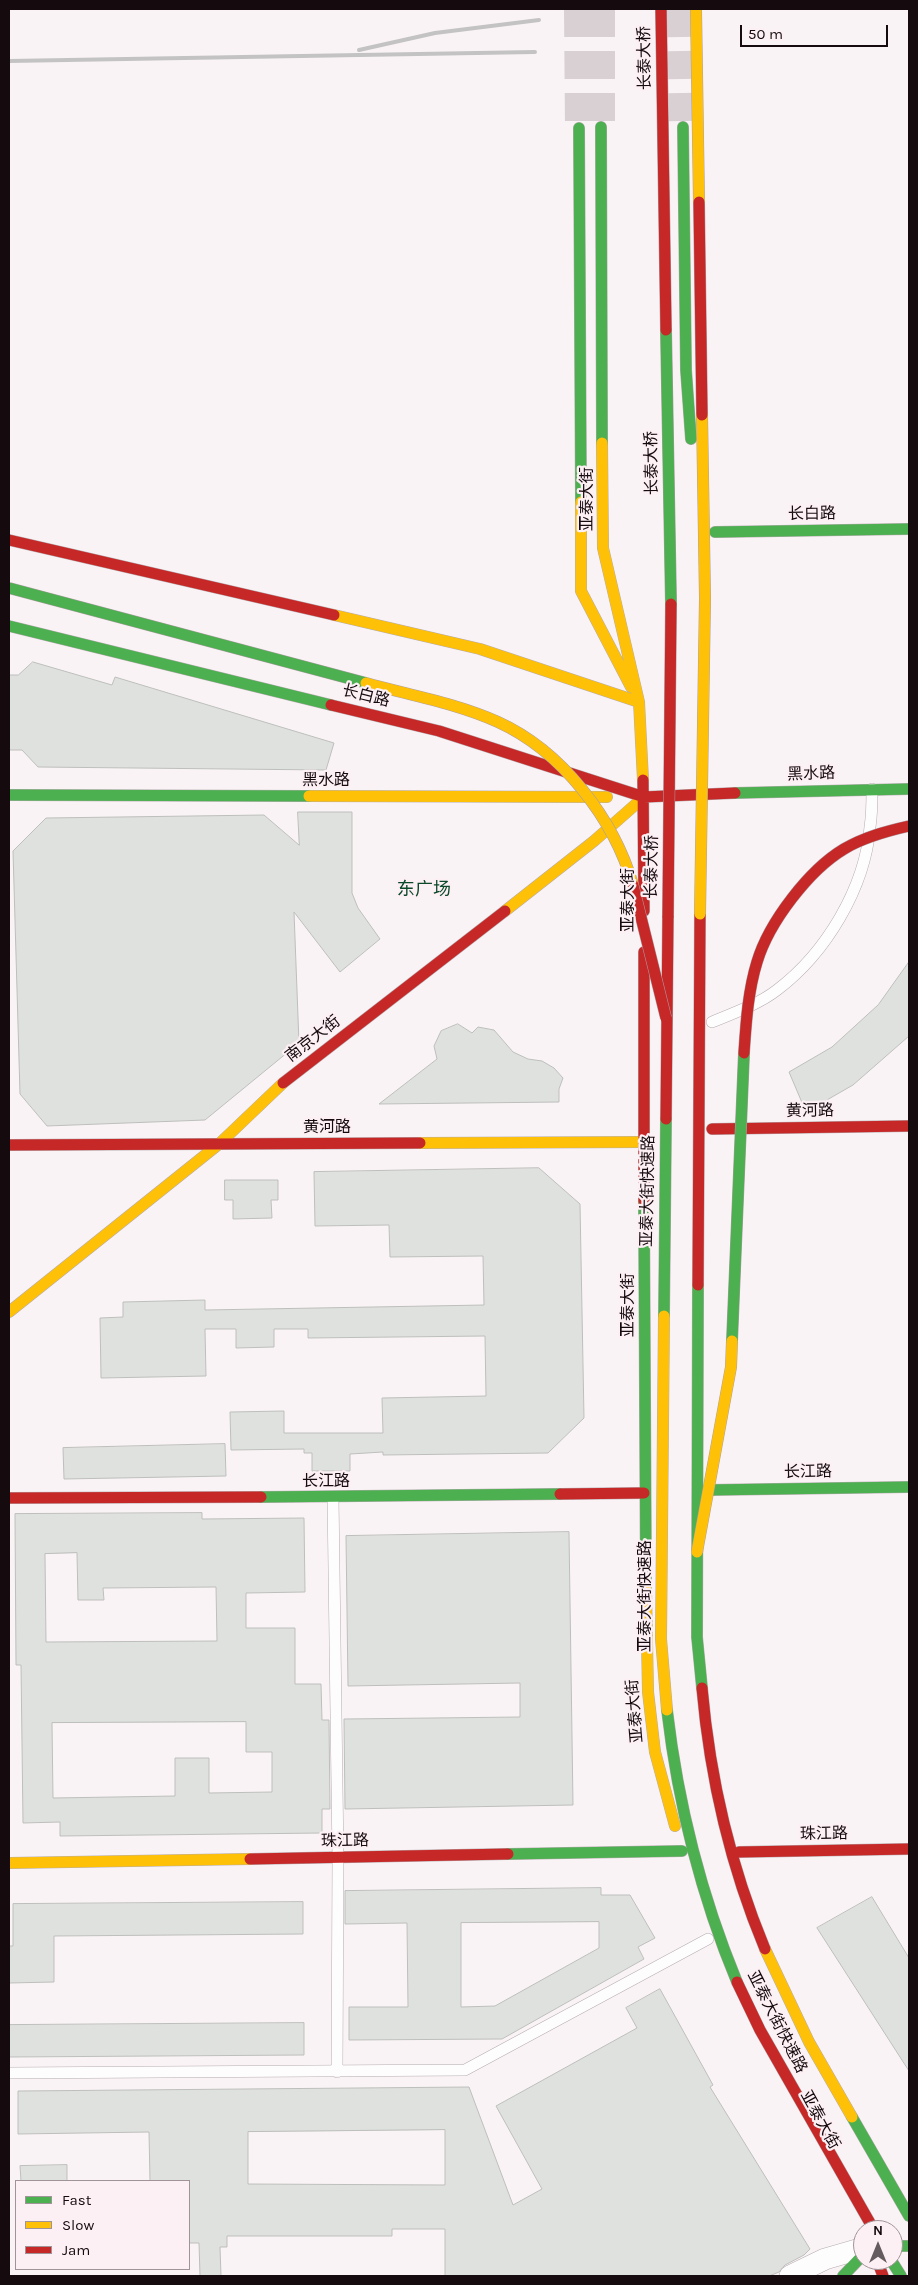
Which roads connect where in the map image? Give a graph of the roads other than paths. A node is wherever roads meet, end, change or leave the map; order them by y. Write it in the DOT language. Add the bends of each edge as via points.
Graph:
graph roads {
  1 [pos="661,9"];
  2 [pos="696,9"];
  3 [pos="709,121"];
  4 [pos="601,127"];
  5 [pos="683,127"];
  6 [pos="579,128"];
  7 [pos="909,529"];
  8 [pos="715,532"];
  9 [pos="9,540"];
  10 [pos="9,588"];
  11 [pos="9,626"];
  12 [pos="638,702"];
  13 [pos="872,788"];
  14 [pos="909,789"];
  15 [pos="713,794"];
  16 [pos="9,795"];
  17 [pos="644,797"];
  18 [pos="909,826"];
  19 [pos="713,843"];
  20 [pos="668,916"];
  21 [pos="666,1018"];
  22 [pos="712,1022"];
  23 [pos="909,1126"];
  24 [pos="712,1129"];
  25 [pos="646,1142"];
  26 [pos="9,1144"];
  27 [pos="219,1144"];
  28 [pos="9,1312"];
  29 [pos="710,1314"];
  30 [pos="909,1487"];
  31 [pos="708,1490"];
  32 [pos="644,1493"];
  33 [pos="333,1497"];
  34 [pos="9,1498"];
  35 [pos="697,1552"];
  36 [pos="909,1849"];
  37 [pos="682,1851"];
  38 [pos="739,1852"];
  39 [pos="338,1858"];
  40 [pos="9,1863"];
  41 [pos="708,1938"];
  42 [pos="338,2072"];
  43 [pos="9,2073"];
  44 [pos="909,2196"];
  45 [pos="909,2216"];
  46 [pos="857,2220"];
  47 [pos="868,2220"];
  48 [pos="853,2251"];
  49 [pos="853,2266"];
  50 [pos="790,2276"];
  51 [pos="843,2276"];
  1 -- 20 [label="main road, 长泰大桥, bridge" via="671,598"];
  2 -- 35 [label="main road, 亚泰大街快速路, bridge" via="705,598"];
  3 -- 8 [label="main road"];
  4 -- 12 [label="main road, 亚泰大街" via="603,548"];
  5 -- 15 [label="main road" via="686,370"];
  6 -- 12 [label="main road" via="581,591"];
  7 -- 8 [label="main road, 长白路"];
  8 -- 15 [label="main road"];
  9 -- 12 [label="main road" via="480,650"];
  10 -- 21 [label="main road, bridge" via="463,708 502,724 553,759 598,813 631,880"];
  11 -- 17 [label="main road, 长白路" via="439,731"];
  12 -- 17 [label="main road, 亚泰大街"];
  13 -- 14 [label="main road, 黑水路"];
  13 -- 15 [label="main road, 黑水路"];
  13 -- 22 [label="lane" via="868,839 859,877 840,918 813,957 777,990"];
  15 -- 17 [label="main road, 长白路"];
  15 -- 19 [label="main road"];
  16 -- 17 [label="main road, 黑水路"];
  17 -- 25 [label="main road, 亚泰大街"];
  17 -- 27 [label="main road, 南京大街" via="594,841 276,1089"];
  18 -- 35 [label="main road, bridge" via="843,849 799,890 775,922 760,954 751,986 745,1036 731,1367"];
  20 -- 21 [label="main road, 亚泰大街快速路, bridge"];
  21 -- 47 [label="main road, 亚泰大街快速路" via="660,1639 672,1760 684,1824 696,1865 744,1999"];
  23 -- 24 [label="main road, 黄河路"];
  25 -- 27 [label="main road, 黄河路"];
  25 -- 32 [label="main road, 亚泰大街"];
  26 -- 27 [label="main road, 黄河路"];
  27 -- 28 [label="main road, 南京大街"];
  29 -- 31 [label="main road"];
  30 -- 31 [label="main road, 长江路"];
  31 -- 38 [label="main road" via="710,1699 725,1794"];
  32 -- 33 [label="main road, 长江路"];
  32 -- 37 [label="main road, 亚泰大街" via="648,1692 655,1752"];
  33 -- 34 [label="main road, 长江路"];
  33 -- 39 [label="lane"];
  35 -- 45 [label="main road, 亚泰大街快速路" via="697,1637 707,1744 746,1903 808,2042"];
  36 -- 38 [label="main road, 珠江路"];
  37 -- 39 [label="main road, 珠江路"];
  37 -- 41 [label="main road, 亚泰大街"];
  38 -- 44 [label="main road" via="754,1902 803,2018"];
  39 -- 40 [label="main road, 珠江路"];
  39 -- 42 [label="lane"];
  41 -- 42 [label="lane" via="465,2070"];
  41 -- 46 [label="main road, 亚泰大街" via="748,2026"];
  42 -- 43 [label="lane"];
  48 -- 50 [label="street" via="825,2259"];
  49 -- 51 [label="main road"];
}
